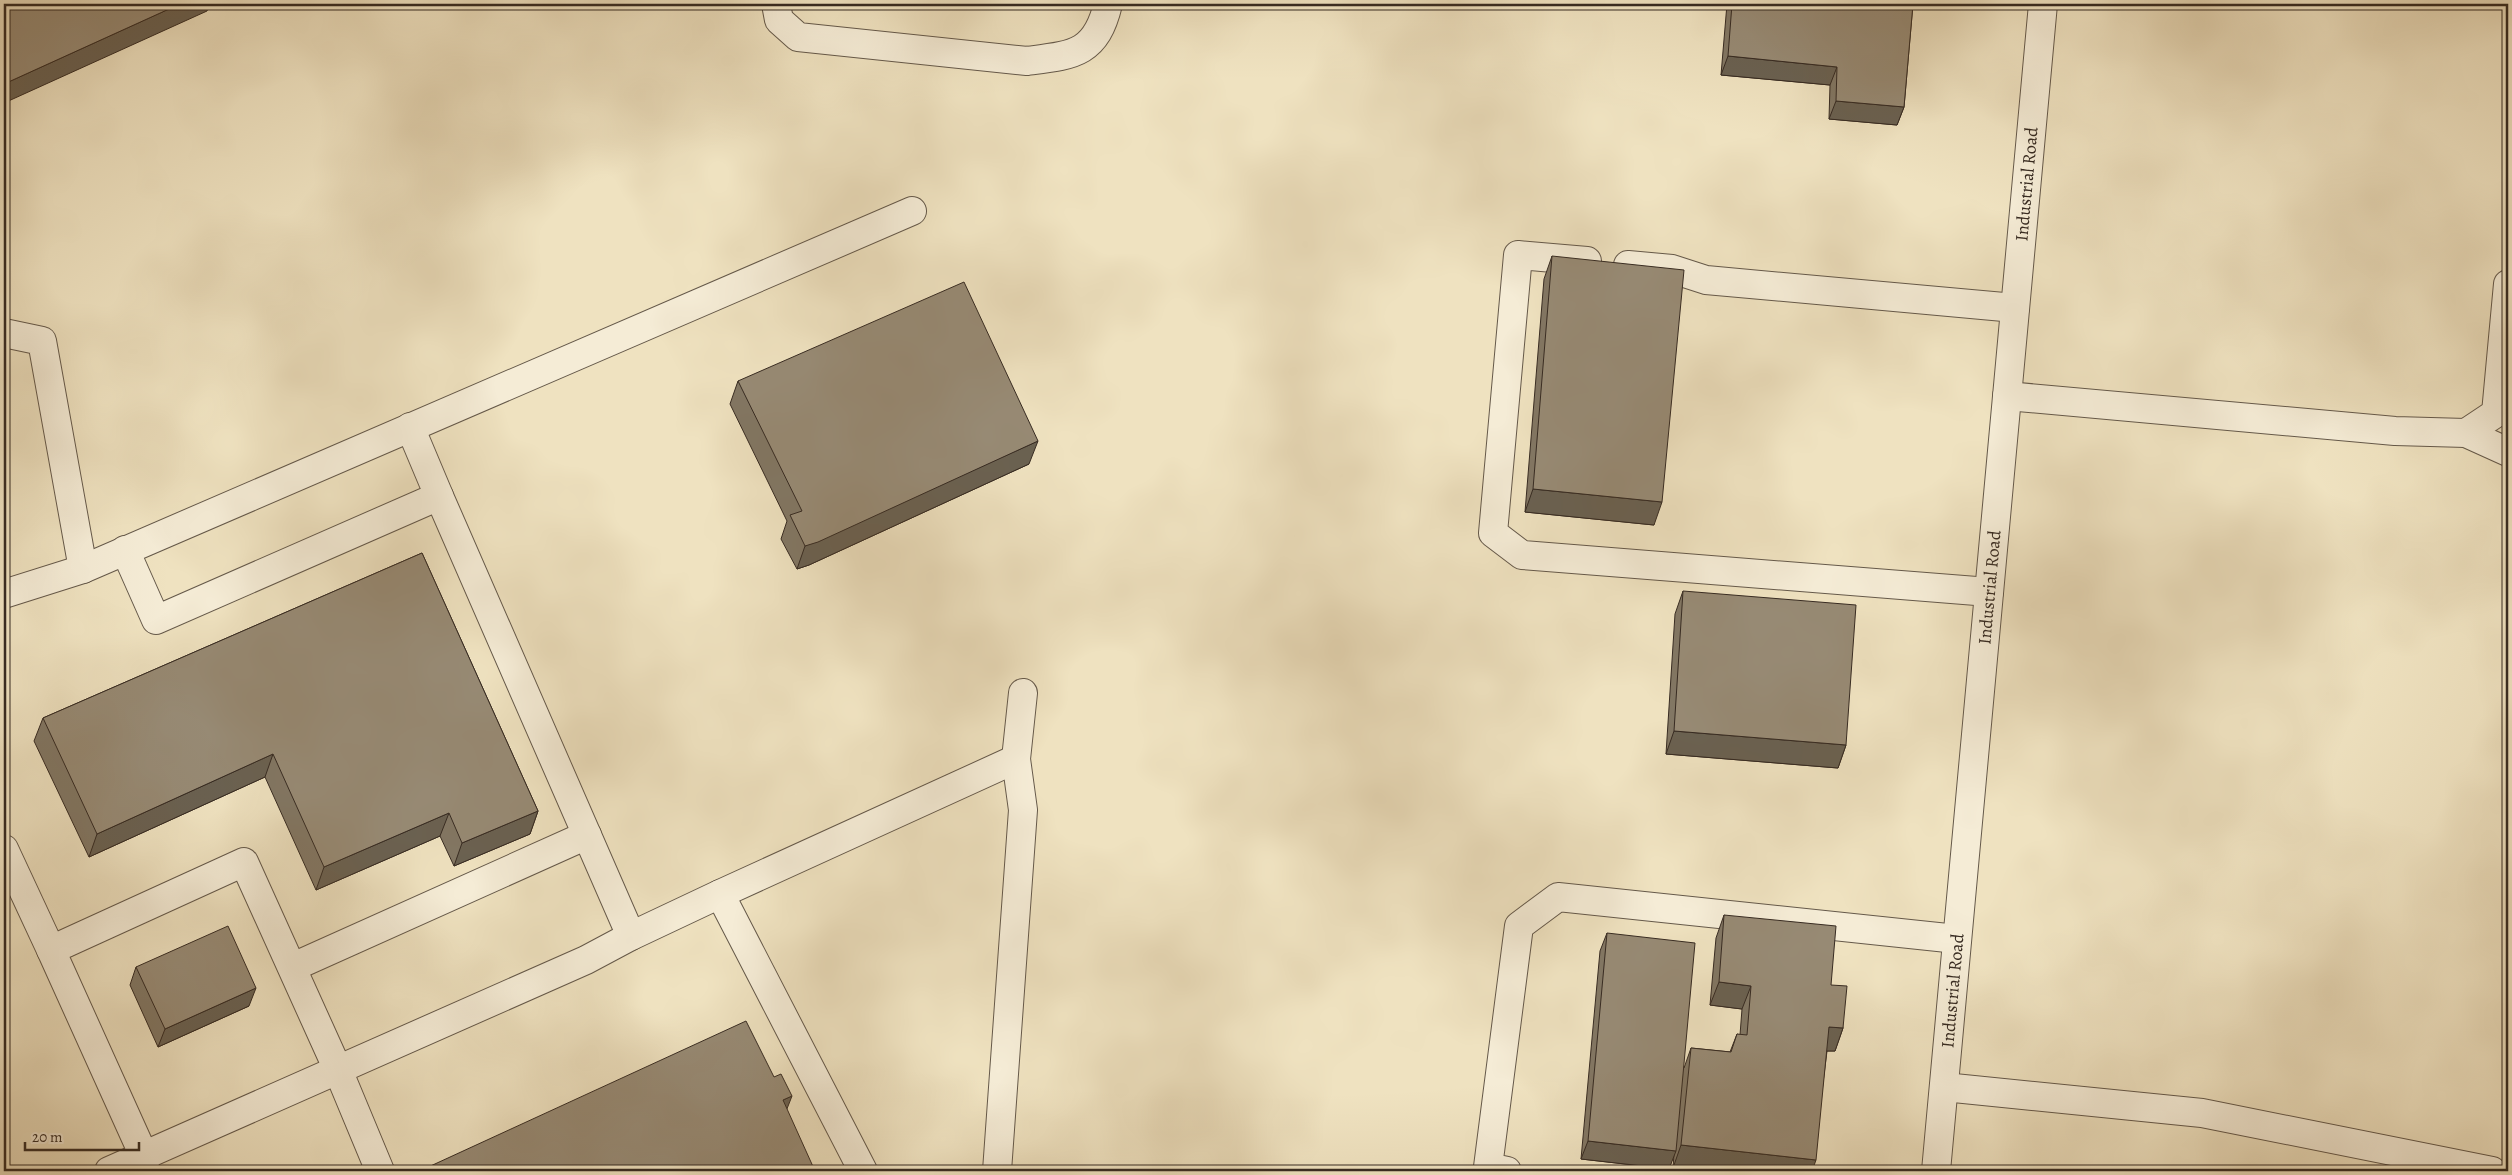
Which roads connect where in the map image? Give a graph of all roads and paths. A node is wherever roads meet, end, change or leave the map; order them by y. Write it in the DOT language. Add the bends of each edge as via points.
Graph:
graph roads {
  1 [pos="776,4"];
  2 [pos="1108,4"];
  3 [pos="2043,4"];
  4 [pos="912,211"];
  5 [pos="2508,284"];
  6 [pos="2015,308"];
  7 [pos="4,333"];
  8 [pos="2007,396"];
  9 [pos="410,427"];
  10 [pos="2466,433"];
  11 [pos="2508,452"];
  12 [pos="439,496"];
  13 [pos="125,550"];
  14 [pos="83,569"];
  15 [pos="1989,592"];
  16 [pos="4,594"];
  17 [pos="1023,693"];
  18 [pos="1016,759"];
  19 [pos="587,835"];
  20 [pos="4,849"];
  21 [pos="720,894"];
  22 [pos="631,936"];
  23 [pos="1957,940"];
  24 [pos="51,950"];
  25 [pos="293,968"];
  26 [pos="338,1070"];
  27 [pos="1944,1087"];
  28 [pos="144,1164"];
  29 [pos="1494,1170"];
  30 [pos="109,1171"];
  31 [pos="380,1171"];
  32 [pos="863,1171"];
  33 [pos="997,1171"];
  34 [pos="1936,1171"];
  35 [pos="2492,1171"];
  1 -- 2 [label="street" via="779,20 798,36 1028,61 1079,50 1096,36 1104,22"];
  3 -- 6 [label="street, Industrial Road"];
  4 -- 9 [label="street"];
  5 -- 10 [label="street" via="2496,413"];
  6 -- 8 [label="street, Industrial Road"];
  6 -- 15 [label="street" via="1706,280 1672,269 1518,255 1493,533 1522,556"];
  7 -- 14 [label="street" via="42,341"];
  8 -- 10 [label="street" via="2395,432"];
  8 -- 15 [label="street, Industrial Road"];
  9 -- 12 [label="street"];
  9 -- 13 [label="street"];
  10 -- 11 [label="street"];
  12 -- 13 [label="street" via="156,620"];
  12 -- 19 [label="street"];
  13 -- 14 [label="street"];
  14 -- 16 [label="street"];
  15 -- 23 [label="street, Industrial Road"];
  17 -- 18 [label="street"];
  18 -- 21 [label="street"];
  18 -- 33 [label="street" via="1023,810"];
  19 -- 22 [label="street"];
  19 -- 25 [label="street"];
  20 -- 24 [label="street"];
  21 -- 22 [label="street"];
  21 -- 32 [label="street"];
  22 -- 26 [label="street" via="586,960"];
  23 -- 27 [label="street, Industrial Road"];
  23 -- 29 [label="street" via="1558,897 1519,926"];
  24 -- 25 [label="street" via="244,862"];
  24 -- 28 [label="street"];
  25 -- 26 [label="street"];
  26 -- 28 [label="street"];
  26 -- 31 [label="street"];
  27 -- 34 [label="street, Industrial Road"];
  27 -- 35 [label="street" via="2202,1113"];
  28 -- 30 [label="street"];
}
